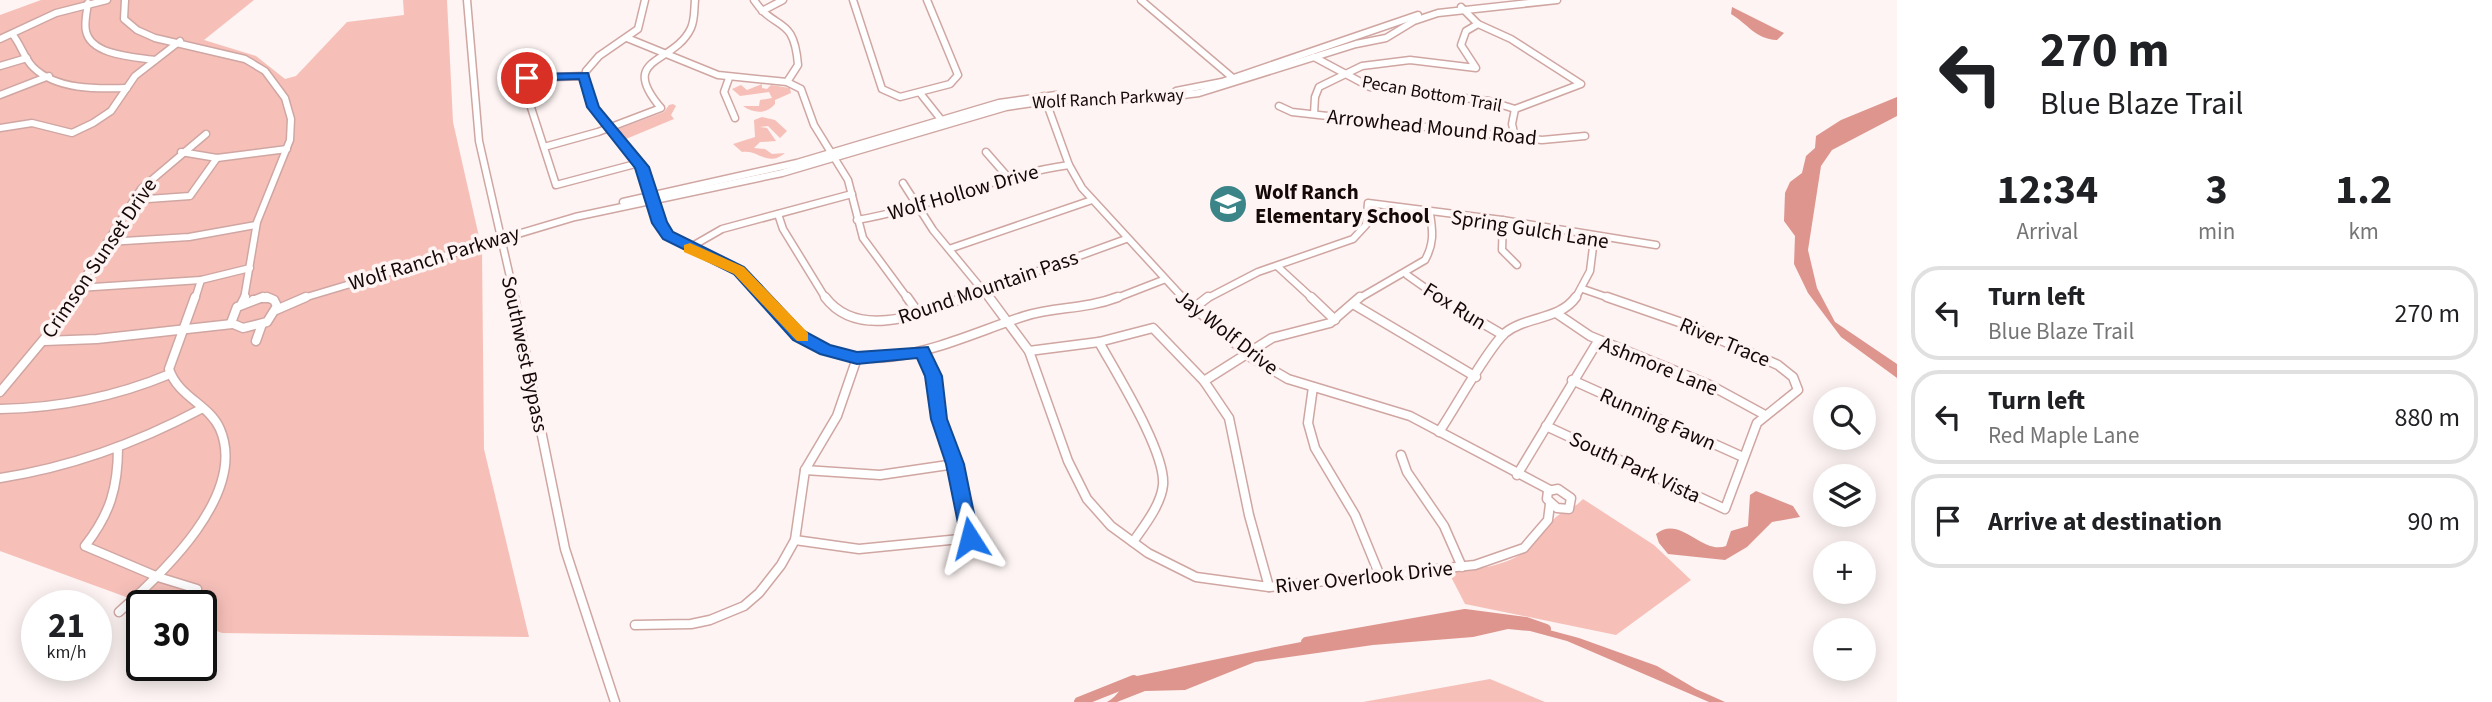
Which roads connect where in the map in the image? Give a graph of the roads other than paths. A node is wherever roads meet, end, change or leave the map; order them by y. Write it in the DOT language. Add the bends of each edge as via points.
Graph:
graph roads {
  1 [pos="107,0"];
  2 [pos="125,0"];
  3 [pos="467,0"];
  4 [pos="645,0"];
  5 [pos="695,0"];
  6 [pos="754,0"];
  7 [pos="783,0"];
  8 [pos="853,0"];
  9 [pos="927,0"];
  10 [pos="1141,0"];
  11 [pos="1533,0"];
  12 [pos="1557,0"];
  13 [pos="88,3"];
  14 [pos="1462,8"];
  15 [pos="762,11"];
  16 [pos="1478,24"];
  17 [pos="13,35"];
  18 [pos="627,38"];
  19 [pos="0,39"];
  20 [pos="180,41"];
  21 [pos="1308,52"];
  22 [pos="665,54"];
  23 [pos="1314,57"];
  24 [pos="27,58"];
  25 [pos="155,60"];
  26 [pos="0,66"];
  27 [pos="1342,74"];
  28 [pos="50,76"];
  29 [pos="584,76"];
  30 [pos="729,78"];
  31 [pos="1236,80"];
  32 [pos="787,82"];
  33 [pos="127,88"];
  34 [pos="920,93"];
  35 [pos="0,95"];
  36 [pos="1045,98"];
  37 [pos="1279,106"];
  38 [pos="1515,109"];
  39 [pos="1314,114"];
  40 [pos="735,118"];
  41 [pos="943,122"];
  42 [pos="0,128"];
  43 [pos="610,128"];
  44 [pos="206,134"];
  45 [pos="1585,136"];
  46 [pos="1515,137"];
  47 [pos="544,147"];
  48 [pos="287,149"];
  49 [pos="181,152"];
  50 [pos="986,152"];
  51 [pos="834,156"];
  52 [pos="217,158"];
  53 [pos="639,163"];
  54 [pos="1069,165"];
  55 [pos="1007,176"];
  56 [pos="903,183"];
  57 [pos="852,194"];
  58 [pos="652,198"];
  59 [pos="134,200"];
  60 [pos="1092,200"];
  61 [pos="918,208"];
  62 [pos="1430,214"];
  63 [pos="778,215"];
  64 [pos="857,220"];
  65 [pos="1503,220"];
  66 [pos="256,225"];
  67 [pos="500,238"];
  68 [pos="1126,239"];
  69 [pos="1594,239"];
  70 [pos="108,242"];
  71 [pos="1656,245"];
  72 [pos="689,248"];
  73 [pos="949,249"];
  74 [pos="1517,265"];
  75 [pos="1277,266"];
  76 [pos="250,268"];
  77 [pos="1407,275"];
  78 [pos="201,280"];
  79 [pos="1163,280"];
  80 [pos="250,285"];
  81 [pos="78,288"];
  82 [pos="1583,289"];
  83 [pos="984,291"];
  84 [pos="260,297"];
  85 [pos="274,300"];
  86 [pos="294,300"];
  87 [pos="242,303"];
  88 [pos="1353,304"];
  89 [pos="1194,308"];
  90 [pos="276,310"];
  91 [pos="233,312"];
  92 [pos="1556,313"];
  93 [pos="919,314"];
  94 [pos="1335,320"];
  95 [pos="1006,322"];
  96 [pos="214,324"];
  97 [pos="232,324"];
  98 [pos="263,324"];
  99 [pos="246,328"];
  100 [pos="182,330"];
  101 [pos="1503,335"];
  102 [pos="44,341"];
  103 [pos="1598,341"];
  104 [pos="1099,342"];
  105 [pos="1029,351"];
  106 [pos="922,352"];
  107 [pos="1249,355"];
  108 [pos="857,358"];
  109 [pos="170,374"];
  110 [pos="1476,377"];
  111 [pos="1572,380"];
  112 [pos="1204,381"];
  113 [pos="1313,387"];
  114 [pos="0,392"];
  115 [pos="0,409"];
  116 [pos="201,409"];
  117 [pos="1765,415"];
  118 [pos="1546,426"];
  119 [pos="1439,432"];
  120 [pos="118,447"];
  121 [pos="1401,455"];
  122 [pos="1743,457"];
  123 [pos="955,464"];
  124 [pos="805,470"];
  125 [pos="1517,475"];
  126 [pos="0,478"];
  127 [pos="1549,496"];
  128 [pos="1561,509"];
  129 [pos="1725,509"];
  130 [pos="1550,515"];
  131 [pos="796,540"];
  132 [pos="1133,542"];
  133 [pos="1462,567"];
  134 [pos="1380,576"];
  135 [pos="158,577"];
  136 [pos="1269,587"];
  137 [pos="198,589"];
  138 [pos="118,612"];
  139 [pos="635,625"];
  140 [pos="615,702"];
  1 -- 13 [label="street"];
  2 -- 20 [label="street" via="123,14 130,26"];
  3 -- 67 [label="street, Southwest Bypass" via="479,141"];
  4 -- 18 [label="street" via="641,22"];
  5 -- 22 [label="street" via="692,27 681,43"];
  6 -- 15 [label="street"];
  7 -- 15 [label="street"];
  8 -- 34 [label="street" via="884,92 900,97"];
  9 -- 34 [label="street" via="958,75 950,84"];
  10 -- 31 [label="street"];
  11 -- 14 [label="street, Wolf Ranch Parkway"];
  12 -- 14 [label="street, Wolf Ranch Parkway"];
  13 -- 17 [label="street"];
  13 -- 25 [label="street" via="86,32 98,46"];
  14 -- 16 [label="street"];
  14 -- 21 [label="street, Wolf Ranch Parkway" via="1435,10"];
  14 -- 23 [label="street, Wolf Ranch Parkway" via="1412,22 1386,38"];
  15 -- 32 [label="street" via="793,33 798,65"];
  16 -- 27 [label="street" via="1466,31 1461,45 1476,68 1390,59"];
  16 -- 38 [label="street" via="1511,39 1581,84"];
  17 -- 19 [label="street"];
  17 -- 24 [label="street"];
  18 -- 22 [label="street"];
  18 -- 29 [label="street" via="593,61"];
  20 -- 25 [label="street"];
  20 -- 48 [label="street" via="242,58 277,83 292,128"];
  21 -- 23 [label="street, Pecan Bottom Trail"];
  21 -- 31 [label="street, Wolf Ranch Parkway"];
  22 -- 30 [label="street"];
  22 -- 43 [label="street" via="643,79 647,94 661,108"];
  23 -- 27 [label="street, Pecan Bottom Trail"];
  23 -- 31 [label="street, Wolf Ranch Parkway"];
  24 -- 26 [label="street"];
  24 -- 28 [label="street"];
  25 -- 33 [label="street"];
  27 -- 38 [label="street, Pecan Bottom Trail" via="1380,89 1489,101"];
  27 -- 39 [label="street" via="1316,88"];
  28 -- 33 [label="street" via="81,87"];
  28 -- 35 [label="street"];
  29 -- 43 [label="street" via="593,107"];
  29 -- 47 [label="street" via="527,78 526,92"];
  30 -- 32 [label="street"];
  30 -- 40 [label="street" via="723,92"];
  31 -- 36 [label="street, Wolf Ranch Parkway" via="1205,92 1172,96"];
  32 -- 51 [label="street" via="805,94 811,120"];
  33 -- 42 [label="street" via="111,111 72,133 32,123"];
  34 -- 41 [label="street"];
  36 -- 41 [label="street, Wolf Ranch Parkway"];
  36 -- 54 [label="street, Jay Wolf Drive"];
  37 -- 39 [label="street, Arrowhead Mound Road"];
  38 -- 46 [label="street"];
  39 -- 46 [label="street, Arrowhead Mound Road"];
  41 -- 51 [label="street, Wolf Ranch Parkway"];
  43 -- 47 [label="street"];
  43 -- 53 [label="street"];
  44 -- 49 [label="street, Crimson Sunset Drive"];
  45 -- 46 [label="street, Arrowhead Mound Road" via="1555,141"];
  47 -- 53 [label="street" via="556,185"];
  48 -- 52 [label="street"];
  48 -- 66 [label="street"];
  49 -- 52 [label="street"];
  49 -- 59 [label="street, Crimson Sunset Drive"];
  50 -- 55 [label="street"];
  51 -- 57 [label="street"];
  51 -- 58 [label="street, Wolf Ranch Parkway" via="758,179"];
  52 -- 59 [label="street" via="190,196"];
  53 -- 58 [label="street"];
  54 -- 55 [label="street, Wolf Hollow Drive"];
  54 -- 60 [label="street, Jay Wolf Drive"];
  55 -- 61 [label="street, Wolf Hollow Drive"];
  56 -- 61 [label="street, River Overlook Drive"];
  57 -- 63 [label="street"];
  57 -- 64 [label="street"];
  58 -- 67 [label="street, Wolf Ranch Parkway"];
  58 -- 72 [label="street" via="664,231"];
  59 -- 70 [label="street, Crimson Sunset Drive"];
  60 -- 68 [label="street, Jay Wolf Drive"];
  60 -- 73 [label="street"];
  61 -- 64 [label="street, Wolf Hollow Drive"];
  61 -- 73 [label="street, River Overlook Drive"];
  62 -- 65 [label="street, Spring Gulch Lane"];
  62 -- 75 [label="street, Spring Gulch Lane" via="1368,203 1366,225 1353,239"];
  62 -- 77 [label="street" via="1433,244"];
  63 -- 72 [label="street" via="720,227"];
  63 -- 93 [label="street, Round Mountain Pass" via="831,305 873,321"];
  64 -- 93 [label="street" via="865,242"];
  65 -- 69 [label="street, Spring Gulch Lane"];
  65 -- 74 [label="street" via="1502,250"];
  66 -- 70 [label="street" via="188,237"];
  66 -- 76 [label="street"];
  67 -- 86 [label="street, Wolf Ranch Parkway"];
  67 -- 140 [label="street, Southwest Bypass" via="533,381 556,517"];
  68 -- 79 [label="street, Jay Wolf Drive"];
  68 -- 83 [label="street, Round Mountain Pass"];
  69 -- 71 [label="street, Spring Gulch Lane"];
  69 -- 82 [label="street" via="1594,256"];
  70 -- 81 [label="street, Crimson Sunset Drive"];
  72 -- 108 [label="street" via="739,271 799,335"];
  73 -- 83 [label="street, River Overlook Drive"];
  75 -- 89 [label="street, Spring Gulch Lane" via="1216,292"];
  75 -- 94 [label="street"];
  76 -- 78 [label="street"];
  76 -- 80 [label="street"];
  77 -- 88 [label="street" via="1372,289"];
  77 -- 101 [label="street, Fox Run" via="1453,308"];
  78 -- 81 [label="street"];
  78 -- 100 [label="street"];
  79 -- 89 [label="street, Jay Wolf Drive"];
  79 -- 95 [label="street" via="1093,307"];
  80 -- 84 [label="street"];
  80 -- 87 [label="street"];
  81 -- 102 [label="street, Crimson Sunset Drive"];
  82 -- 92 [label="street"];
  82 -- 117 [label="street, River Trace" via="1682,323 1783,368 1798,390"];
  83 -- 93 [label="street, Round Mountain Pass"];
  83 -- 95 [label="street, River Overlook Drive"];
  84 -- 85 [label="street, Wolf Ranch Parkway"];
  84 -- 87 [label="street"];
  85 -- 86 [label="street, Wolf Ranch Parkway"];
  85 -- 90 [label="street"];
  86 -- 90 [label="street, Wolf Ranch Parkway"];
  87 -- 91 [label="street"];
  88 -- 94 [label="street"];
  88 -- 110 [label="street"];
  89 -- 107 [label="street, Jay Wolf Drive"];
  90 -- 98 [label="street, Wolf Ranch Parkway"];
  91 -- 96 [label="street"];
  91 -- 97 [label="street"];
  92 -- 101 [label="street" via="1522,322"];
  92 -- 103 [label="street, Ashmore Lane"];
  94 -- 107 [label="street" via="1280,335"];
  95 -- 105 [label="street, River Overlook Drive"];
  95 -- 106 [label="street"];
  96 -- 97 [label="street"];
  96 -- 100 [label="street"];
  97 -- 99 [label="street"];
  98 -- 99 [label="street"];
  98 -- 99 [label="street, Wolf Ranch Parkway" via="256,339"];
  100 -- 102 [label="street"];
  100 -- 109 [label="street" via="168,365"];
  101 -- 110 [label="street"];
  102 -- 114 [label="street, Crimson Sunset Drive"];
  103 -- 111 [label="street"];
  103 -- 117 [label="street, Ashmore Lane" via="1668,367"];
  104 -- 105 [label="street"];
  104 -- 112 [label="street" via="1153,328"];
  104 -- 132 [label="street" via="1159,460 1164,482 1155,509"];
  105 -- 132 [label="street, River Overlook Drive" via="1068,461 1087,499"];
  106 -- 108 [label="street"];
  106 -- 123 [label="street" via="934,376 939,419"];
  107 -- 112 [label="street"];
  107 -- 113 [label="street, Jay Wolf Drive" via="1288,379"];
  108 -- 124 [label="street" via="837,416"];
  109 -- 115 [label="street" via="81,405"];
  109 -- 116 [label="street" via="171,381"];
  110 -- 119 [label="street"];
  111 -- 118 [label="street"];
  111 -- 122 [label="street, Running Fawn"];
  112 -- 136 [label="street" via="1228,418"];
  113 -- 119 [label="street, Jay Wolf Drive" via="1392,408"];
  113 -- 134 [label="street" via="1308,423 1315,449 1355,515"];
  116 -- 120 [label="street"];
  116 -- 135 [label="street" via="219,426 229,450 227,467 208,511"];
  117 -- 122 [label="street, River Trace"];
  118 -- 125 [label="street"];
  118 -- 129 [label="street, South Park Vista"];
  119 -- 125 [label="street, Jay Wolf Drive"];
  120 -- 126 [label="street" via="58,467"];
  120 -- 135 [label="street" via="118,491 106,520 85,546"];
  121 -- 133 [label="street" via="1406,472 1444,526"];
  122 -- 129 [label="street, River Trace"];
  123 -- 124 [label="street" via="925,472 855,477"];
  123 -- 131 [label="street" via="970,538 859,548"];
  124 -- 131 [label="street"];
  125 -- 127 [label="street, Jay Wolf Drive"];
  127 -- 128 [label="street"];
  127 -- 128 [label="street, Jay Wolf Drive" via="1562,491 1571,498 1571,507"];
  127 -- 130 [label="street"];
  128 -- 130 [label="street"];
  130 -- 133 [label="street, River Overlook Drive" via="1524,548 1494,561"];
  131 -- 139 [label="street" via="759,593 729,614 691,624"];
  132 -- 136 [label="street, River Overlook Drive" via="1196,577"];
  133 -- 134 [label="street, River Overlook Drive"];
  134 -- 136 [label="street, River Overlook Drive"];
  135 -- 137 [label="street"];
  135 -- 138 [label="street"];
}
